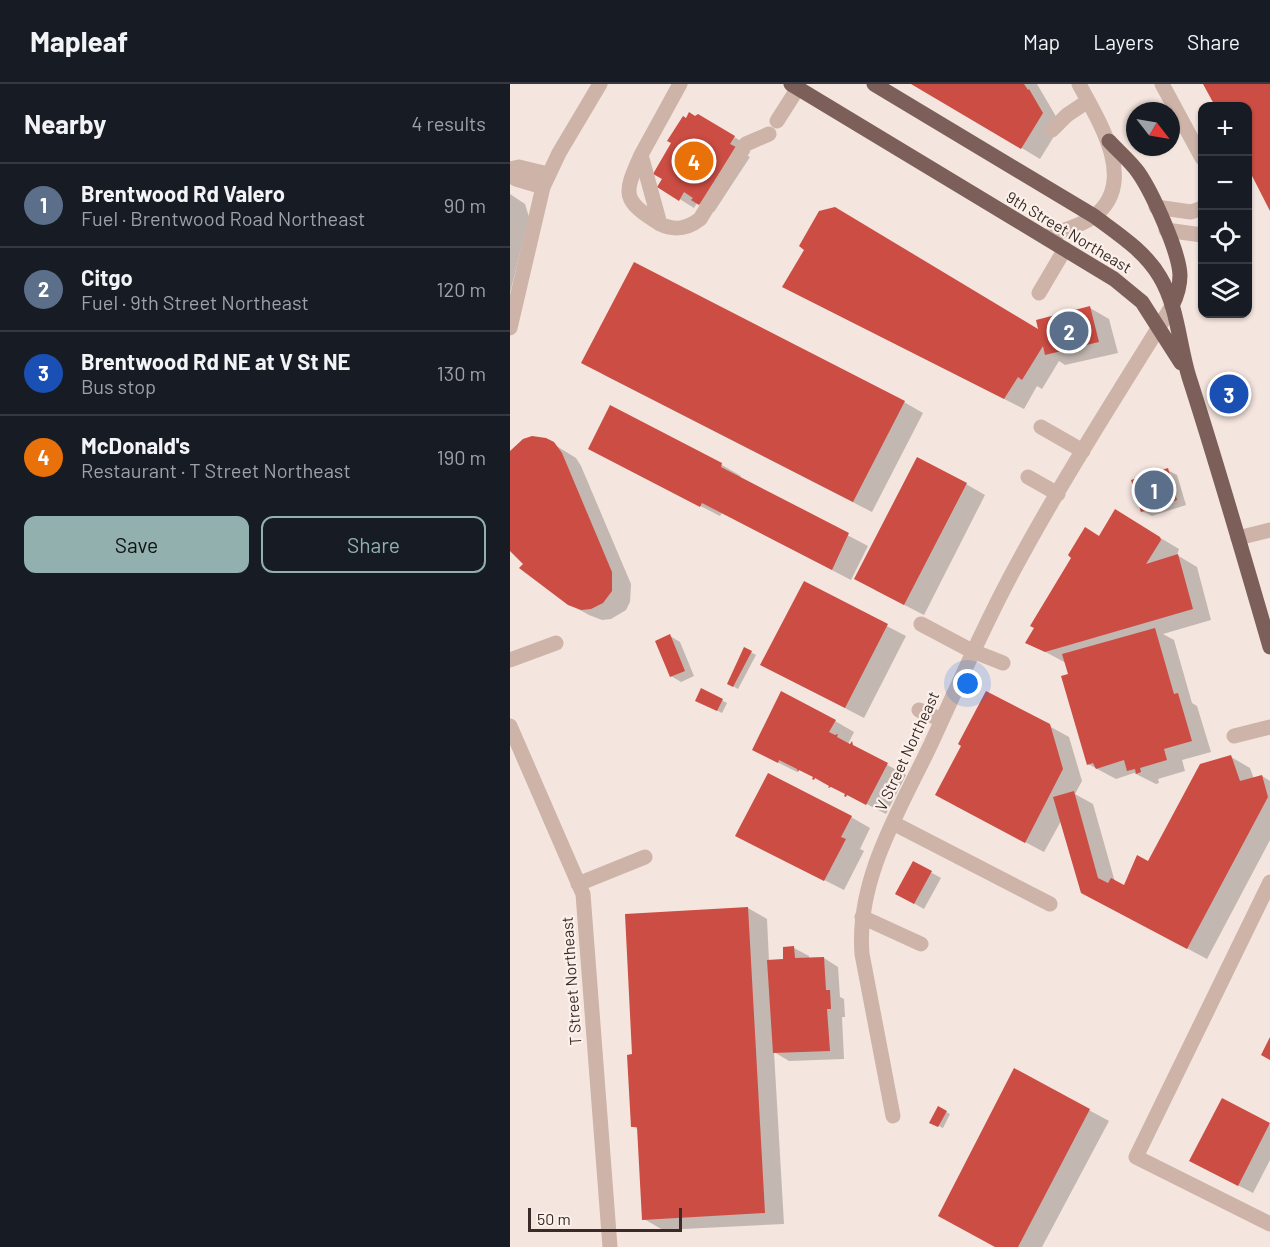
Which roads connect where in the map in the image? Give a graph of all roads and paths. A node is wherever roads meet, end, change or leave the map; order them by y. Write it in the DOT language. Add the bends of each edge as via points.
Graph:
graph roads {
  1 [pos="600,84"];
  2 [pos="680,84"];
  3 [pos="874,84"];
  4 [pos="1079,84"];
  5 [pos="1162,84"];
  6 [pos="794,86"];
  7 [pos="1088,101"];
  8 [pos="777,121"];
  9 [pos="1052,129"];
  10 [pos="769,134"];
  11 [pos="1109,141"];
  12 [pos="641,155"];
  13 [pos="1202,156"];
  14 [pos="510,169"];
  15 [pos="510,176"];
  16 [pos="546,180"];
  17 [pos="1156,207"];
  18 [pos="1198,210"];
  19 [pos="1094,216"];
  20 [pos="660,224"];
  21 [pos="1166,230"];
  22 [pos="1198,234"];
  23 [pos="1045,237"];
  24 [pos="1065,249"];
  25 [pos="1039,293"];
  26 [pos="1172,306"];
  27 [pos="1159,327"];
  28 [pos="510,328"];
  29 [pos="1189,376"];
  30 [pos="1041,427"];
  31 [pos="1083,451"];
  32 [pos="1028,477"];
  33 [pos="1058,494"];
  34 [pos="1270,530"];
  35 [pos="1238,538"];
  36 [pos="921,624"];
  37 [pos="556,644"];
  38 [pos="1270,647"];
  39 [pos="974,651"];
  40 [pos="510,660"];
  41 [pos="1003,663"];
  42 [pos="919,710"];
  43 [pos="942,720"];
  44 [pos="510,726"];
  45 [pos="1270,727"];
  46 [pos="1234,736"];
  47 [pos="893,823"];
  48 [pos="645,857"];
  49 [pos="1270,882"];
  50 [pos="578,884"];
  51 [pos="1050,904"];
  52 [pos="862,917"];
  53 [pos="921,944"];
  54 [pos="893,1116"];
  55 [pos="1270,1224"];
  56 [pos="610,1247"];
  1 -- 16 [label="street"];
  2 -- 12 [label="street"];
  3 -- 19 [label="main road, 9th Street Northeast"];
  4 -- 7 [label="street"];
  5 -- 13 [label="street"];
  6 -- 8 [label="street"];
  6 -- 23 [label="main road, 9th Street Northeast"];
  7 -- 9 [label="street"];
  7 -- 11 [label="street"];
  10 -- 20 [label="street" via="746,144 700,219 682,229"];
  11 -- 17 [label="main road" via="1138,171"];
  11 -- 19 [label="street" via="1114,173 1112,191"];
  12 -- 20 [label="street"];
  12 -- 20 [label="street" via="630,181 630,198 636,208"];
  14 -- 16 [label="street" via="519,167"];
  15 -- 16 [label="street" via="516,180"];
  16 -- 28 [label="street"];
  17 -- 18 [label="street"];
  17 -- 21 [label="main road"];
  19 -- 23 [label="street"];
  19 -- 26 [label="main road, 9th Street Northeast" via="1149,261 1166,287"];
  21 -- 22 [label="street"];
  21 -- 26 [label="main road" via="1179,269"];
  23 -- 24 [label="main road, 9th Street Northeast"];
  24 -- 25 [label="street"];
  24 -- 27 [label="main road, 9th Street Northeast" via="1135,294"];
  26 -- 27 [label="street, V Street Northeast"];
  26 -- 29 [label="main road, 9th Street Northeast"];
  27 -- 29 [label="main road, 9th Street Northeast"];
  27 -- 31 [label="street, V Street Northeast"];
  29 -- 35 [label="main road"];
  30 -- 31 [label="street"];
  31 -- 33 [label="street, V Street Northeast"];
  32 -- 33 [label="street"];
  33 -- 39 [label="street, V Street Northeast" via="1015,567"];
  34 -- 35 [label="street"];
  35 -- 38 [label="main road"];
  36 -- 39 [label="street"];
  37 -- 40 [label="street"];
  39 -- 41 [label="street"];
  39 -- 43 [label="street, V Street Northeast"];
  42 -- 43 [label="street"];
  43 -- 47 [label="street, V Street Northeast"];
  44 -- 50 [label="street, T Street Northeast"];
  45 -- 46 [label="street"];
  47 -- 51 [label="street"];
  47 -- 52 [label="street, V Street Northeast" via="869,883"];
  48 -- 50 [label="street"];
  49 -- 55 [label="street" via="1136,1158"];
  50 -- 56 [label="street, T Street Northeast" via="583,894"];
  52 -- 53 [label="street"];
  52 -- 54 [label="street, V Street Northeast" via="861,954"];
}
